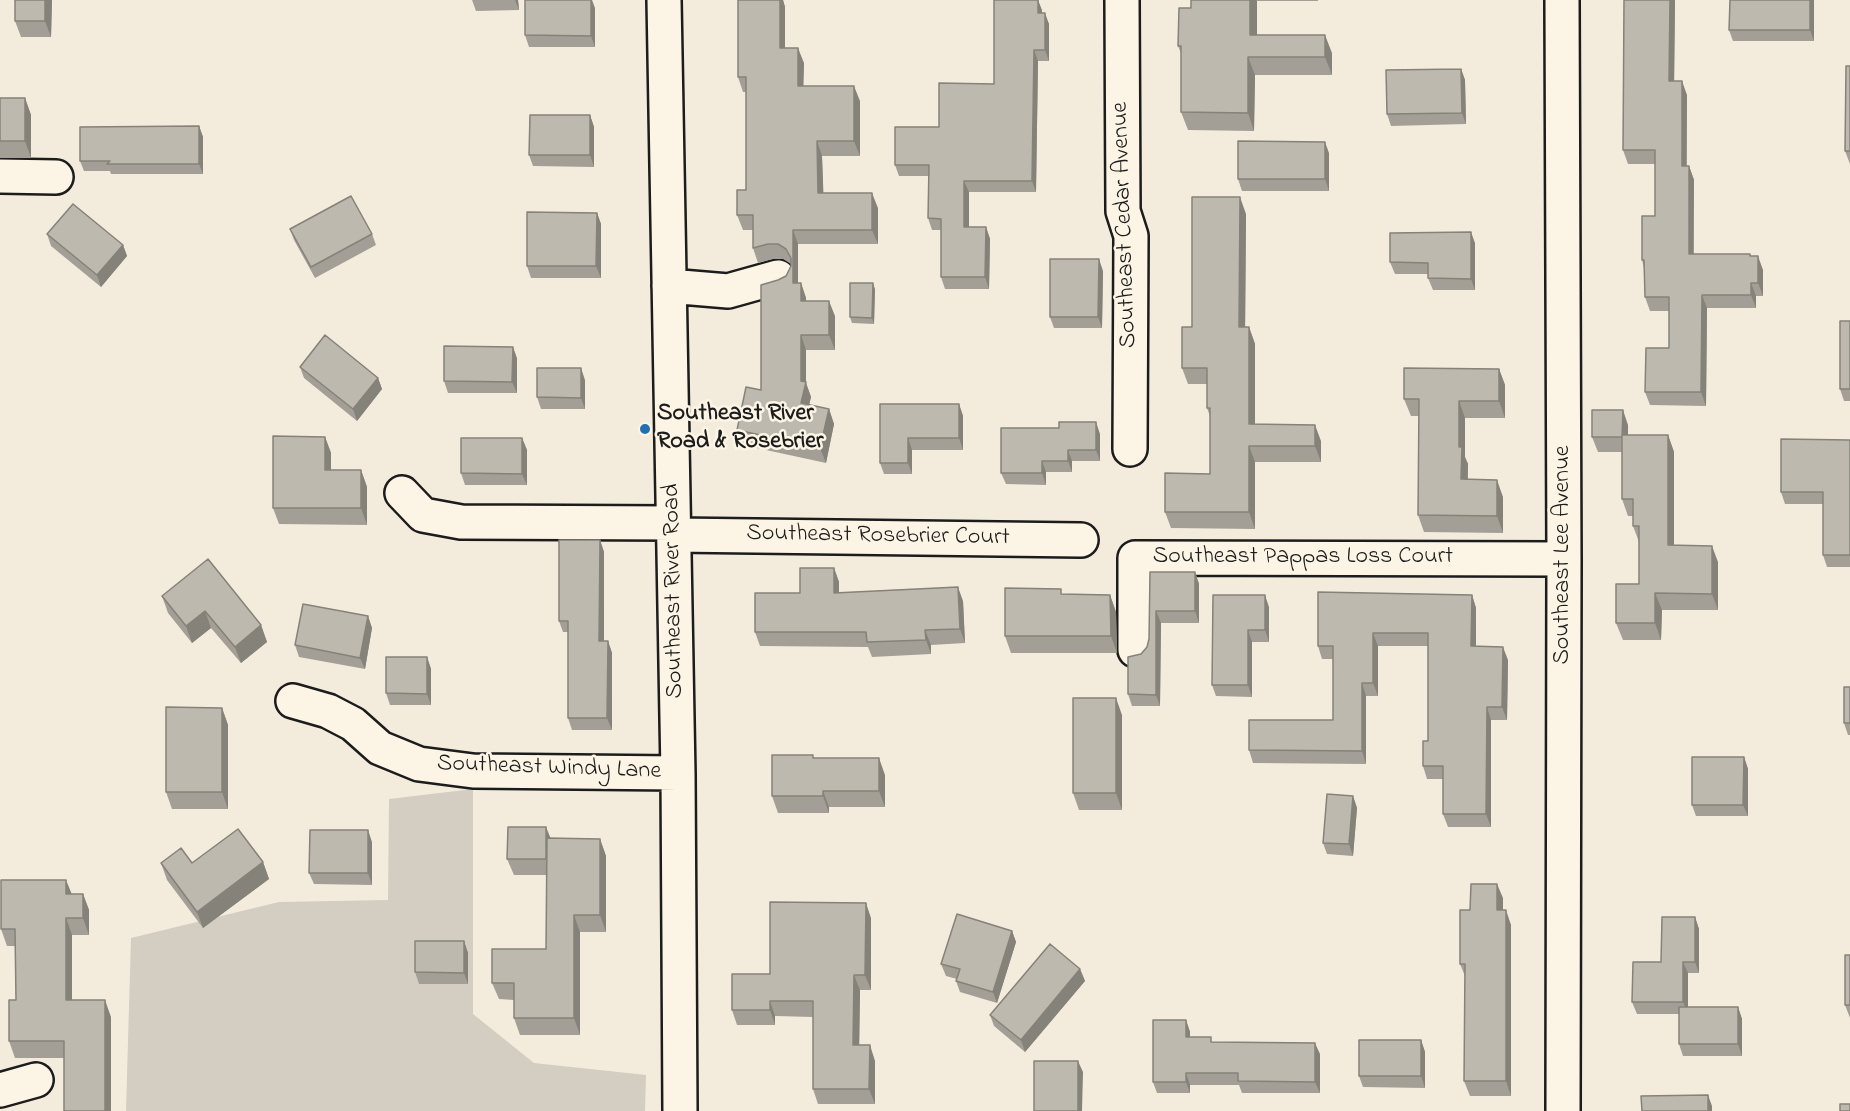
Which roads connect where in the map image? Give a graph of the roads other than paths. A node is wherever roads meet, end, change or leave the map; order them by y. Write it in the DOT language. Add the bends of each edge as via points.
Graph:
graph roads {
  1 [pos="664,0"];
  2 [pos="1122,0"];
  3 [pos="1562,0"];
  4 [pos="0,176"];
  5 [pos="56,177"];
  6 [pos="778,277"];
  7 [pos="669,286"];
  8 [pos="1130,449"];
  9 [pos="402,493"];
  10 [pos="674,529"];
  11 [pos="1081,540"];
  12 [pos="1564,560"];
  13 [pos="1135,650"];
  14 [pos="293,701"];
  15 [pos="678,773"];
  16 [pos="36,1080"];
  17 [pos="0,1090"];
  18 [pos="680,1111"];
  19 [pos="1563,1111"];
  1 -- 7 [label="street, Southeast River Road"];
  2 -- 8 [label="street, Southeast Cedar Avenue" via="1123,211 1131,236"];
  3 -- 12 [label="street, Southeast Lee Avenue"];
  4 -- 5 [label="street"];
  6 -- 7 [label="street" via="728,291"];
  7 -- 10 [label="street, Southeast River Road"];
  9 -- 10 [label="street, Southeast Rosebrier Court" via="423,515 461,522"];
  10 -- 11 [label="street, Southeast Rosebrier Court"];
  10 -- 15 [label="street, Southeast River Road"];
  12 -- 13 [label="street, Southeast Pappas Loss Court" via="1135,558"];
  12 -- 19 [label="street, Southeast Lee Avenue"];
  14 -- 15 [label="street, Southeast Windy Lane" via="328,711 353,724 380,748 419,764 473,771"];
  15 -- 18 [label="street, Southeast River Road"];
  16 -- 17 [label="street"];
}
